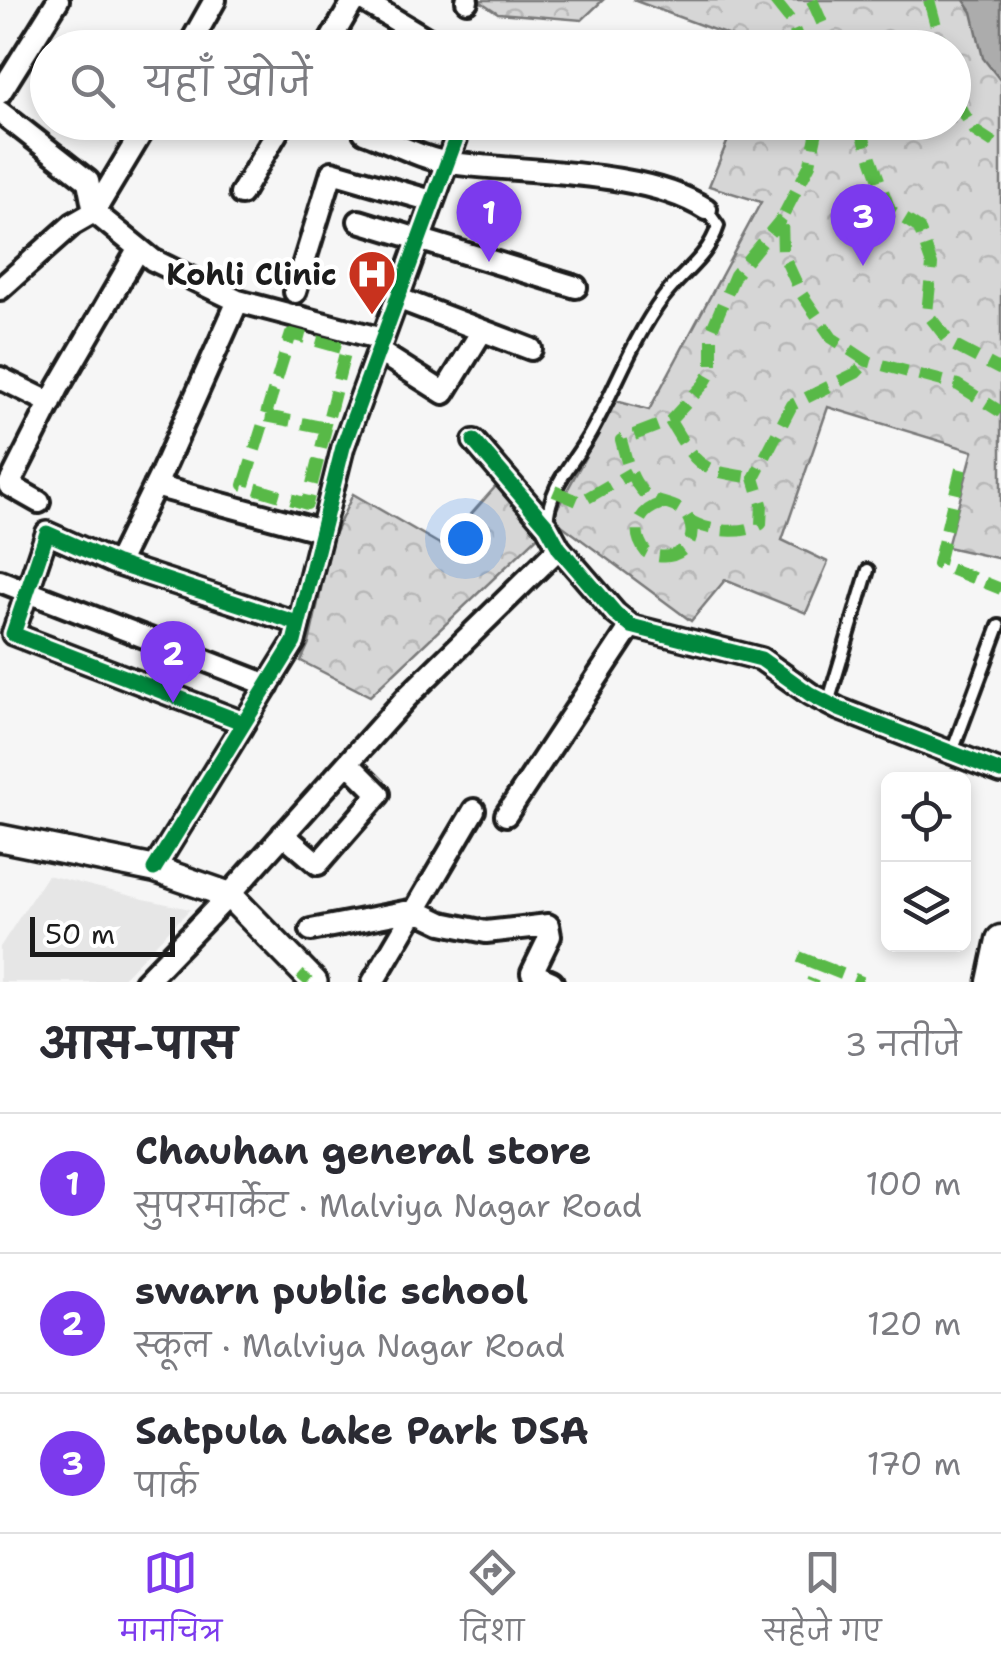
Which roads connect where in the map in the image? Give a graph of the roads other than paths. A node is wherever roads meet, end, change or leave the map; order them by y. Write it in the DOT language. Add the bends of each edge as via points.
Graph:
graph roads {
  1 [pos="58,0"];
  2 [pos="215,0"];
  3 [pos="354,0"];
  4 [pos="362,0"];
  5 [pos="39,30"];
  6 [pos="198,30"];
  7 [pos="336,30"];
  8 [pos="412,30"];
  9 [pos="30,45"];
  10 [pos="0,93"];
  11 [pos="0,112"];
  12 [pos="30,136"];
  13 [pos="35,140"];
  14 [pos="137,140"];
  15 [pos="272,140"];
  16 [pos="386,140"];
  17 [pos="455,140"];
  18 [pos="447,162"];
  19 [pos="241,194"];
  20 [pos="432,202"];
  21 [pos="706,209"];
  22 [pos="94,212"];
  23 [pos="359,221"];
  24 [pos="418,240"];
  25 [pos="138,250"];
  26 [pos="576,287"];
  27 [pos="0,289"];
  28 [pos="295,292"];
  29 [pos="397,298"];
  30 [pos="238,301"];
  31 [pos="482,331"];
  32 [pos="380,345"];
  33 [pos="531,349"];
  34 [pos="0,378"];
  35 [pos="51,403"];
  36 [pos="474,441"];
  37 [pos="155,486"];
  38 [pos="40,502"];
  39 [pos="547,526"];
  40 [pos="322,531"];
  41 [pos="559,548"];
  42 [pos="116,564"];
  43 [pos="868,570"];
  44 [pos="0,581"];
  45 [pos="26,593"];
  46 [pos="297,623"];
  47 [pos="631,626"];
  48 [pos="1000,626"];
  49 [pos="268,685"];
  50 [pos="828,703"];
  51 [pos="244,724"];
  52 [pos="951,753"];
  53 [pos="348,763"];
  54 [pos="991,769"];
  55 [pos="1001,788"];
  56 [pos="474,810"];
  57 [pos="506,815"];
  58 [pos="284,834"];
  59 [pos="0,838"];
  60 [pos="154,870"];
  61 [pos="229,895"];
  62 [pos="415,910"];
  63 [pos="311,930"];
  64 [pos="1001,940"];
  65 [pos="308,979"];
  66 [pos="145,982"];
  67 [pos="373,982"];
  68 [pos="552,982"];
  69 [pos="992,982"];
  1 -- 5 [label="street"];
  2 -- 6 [label="street"];
  3 -- 7 [label="street"];
  4 -- 8 [label="street"];
  9 -- 10 [label="street"];
  11 -- 12 [label="street"];
  13 -- 22 [label="street" via="88,182"];
  14 -- 22 [label="street"];
  15 -- 19 [label="street"];
  16 -- 18 [label="street"];
  17 -- 18 [label="street"];
  18 -- 20 [label="street"];
  18 -- 21 [label="street" via="652,187"];
  20 -- 24 [label="street"];
  20 -- 28 [label="street" via="332,172"];
  21 -- 39 [label="lane" via="718,226 711,246 664,298 622,367 549,498"];
  22 -- 25 [label="street"];
  22 -- 27 [label="street"];
  23 -- 24 [label="street"];
  24 -- 26 [label="street"];
  24 -- 29 [label="street"];
  25 -- 30 [label="street"];
  25 -- 35 [label="street"];
  29 -- 31 [label="street"];
  29 -- 32 [label="street"];
  30 -- 32 [label="street"];
  30 -- 37 [label="street"];
  31 -- 32 [label="street" via="444,394"];
  31 -- 33 [label="street"];
  32 -- 40 [label="street"];
  34 -- 35 [label="street"];
  35 -- 38 [label="street" via="9,485"];
  36 -- 39 [label="street"];
  37 -- 40 [label="street"];
  37 -- 42 [label="street"];
  39 -- 41 [label="street"];
  40 -- 46 [label="street"];
  41 -- 47 [label="street"];
  41 -- 53 [label="street"];
  42 -- 45 [label="street" via="47,533"];
  42 -- 46 [label="street"];
  43 -- 50 [label="lane"];
  44 -- 45 [label="street"];
  45 -- 49 [label="street"];
  45 -- 51 [label="street" via="13,634"];
  46 -- 49 [label="street" via="294,642"];
  47 -- 50 [label="street" via="761,658"];
  47 -- 57 [label="street"];
  48 -- 52 [label="lane"];
  49 -- 51 [label="street"];
  50 -- 52 [label="street"];
  51 -- 60 [label="street"];
  52 -- 54 [label="street"];
  53 -- 58 [label="street"];
  53 -- 58 [label="street" via="379,794 318,864"];
  54 -- 55 [label="street"];
  56 -- 62 [label="street"];
  58 -- 61 [label="street"];
  59 -- 60 [label="street"];
  60 -- 61 [label="street"];
  61 -- 65 [label="street"];
  61 -- 66 [label="street"];
  62 -- 63 [label="street"];
  62 -- 67 [label="street"];
  62 -- 68 [label="street" via="486,932 548,925 550,936 532,974"];
  64 -- 69 [label="main road"];
}
